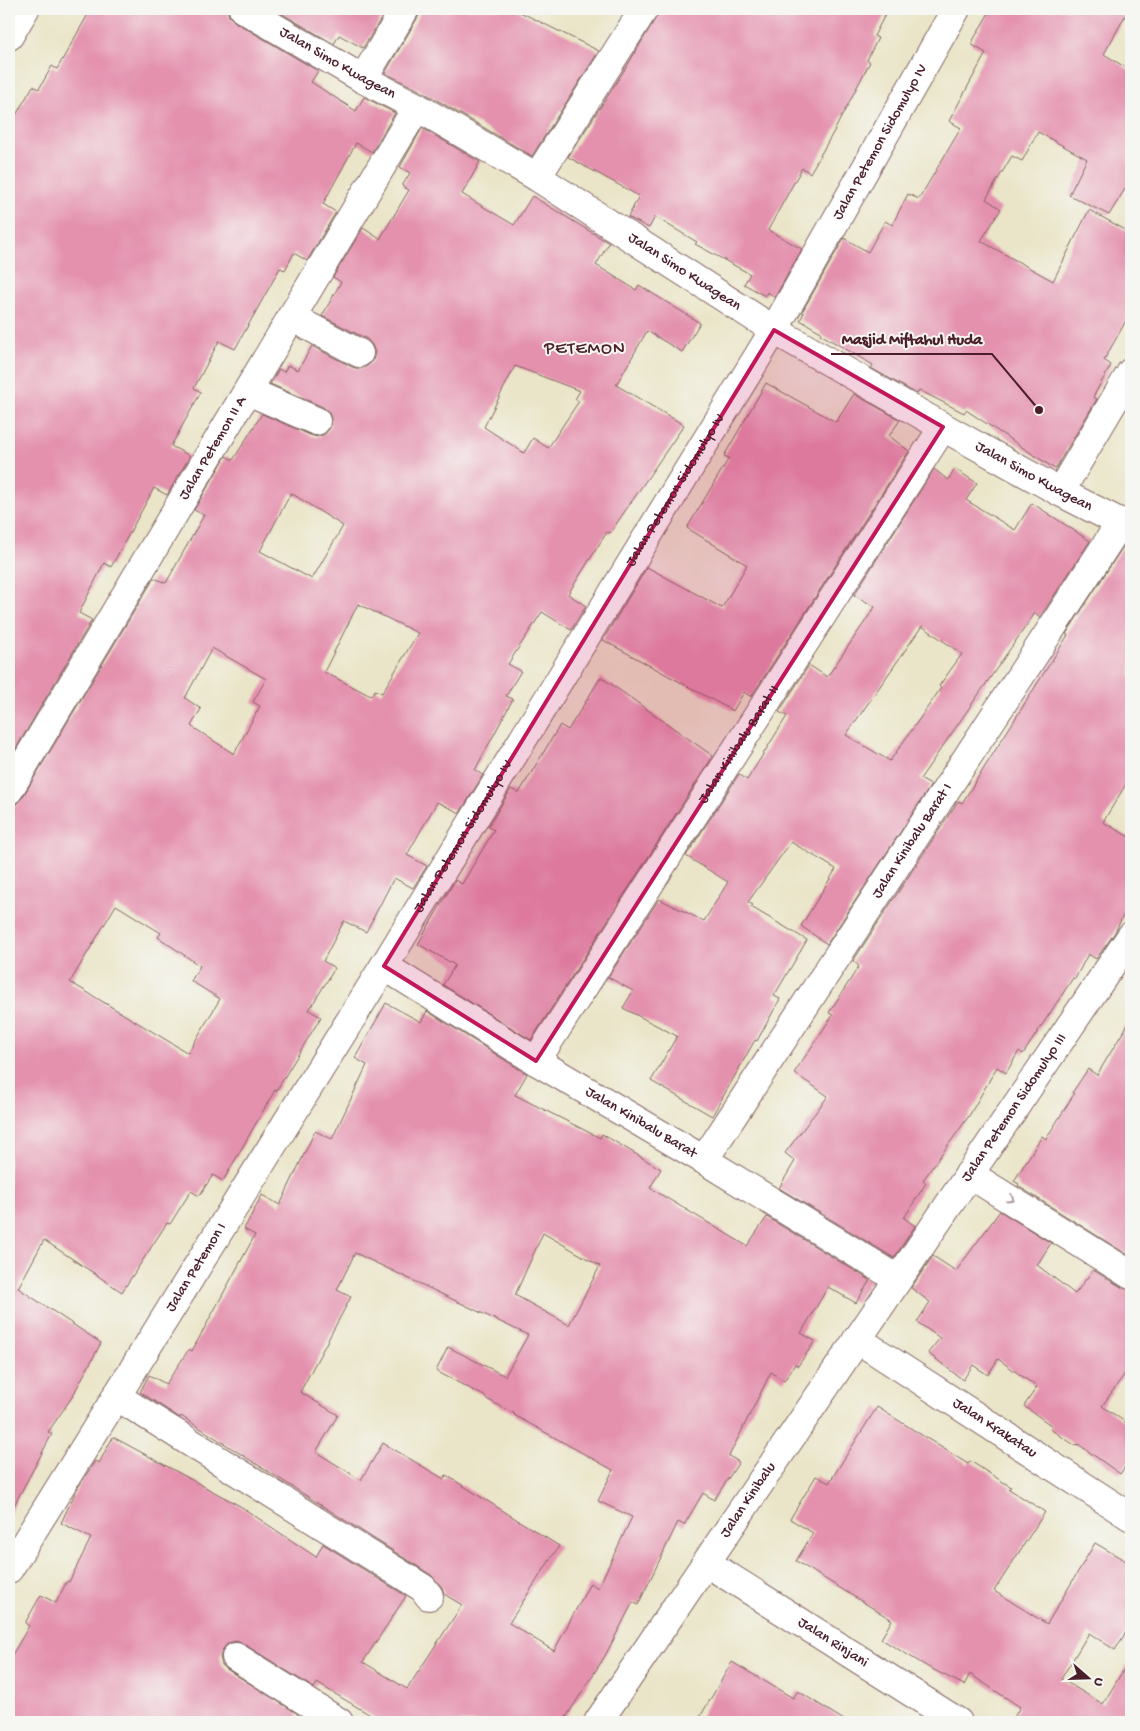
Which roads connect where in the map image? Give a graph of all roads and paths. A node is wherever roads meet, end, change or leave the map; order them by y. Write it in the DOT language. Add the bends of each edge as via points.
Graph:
graph roads {
  1 [pos="25,9"];
  2 [pos="243,9"];
  3 [pos="405,9"];
  4 [pos="644,9"];
  5 [pos="956,9"];
  6 [pos="9,36"];
  7 [pos="363,79"];
  8 [pos="418,107"];
  9 [pos="537,177"];
  10 [pos="292,317"];
  11 [pos="774,330"];
  12 [pos="358,353"];
  13 [pos="1131,372"];
  14 [pos="248,391"];
  15 [pos="316,421"];
  16 [pos="943,427"];
  17 [pos="1060,492"];
  18 [pos="1126,525"];
  19 [pos="9,790"];
  20 [pos="1131,936"];
  21 [pos="384,966"];
  22 [pos="536,1060"];
  23 [pos="704,1160"];
  24 [pos="969,1174"];
  25 [pos="1131,1276"];
  26 [pos="898,1279"];
  27 [pos="857,1339"];
  28 [pos="116,1396"];
  29 [pos="1131,1517"];
  30 [pos="707,1563"];
  31 [pos="9,1569"];
  32 [pos="429,1596"];
  33 [pos="236,1657"];
  34 [pos="339,1722"];
  35 [pos="598,1722"];
  36 [pos="958,1722"];
  1 -- 6 [label="street"];
  2 -- 7 [label="street, Jalan Simo Kwagean"];
  3 -- 7 [label="street"];
  4 -- 9 [label="street"];
  5 -- 11 [label="street, Jalan Petemon Sidomulyo IV"];
  7 -- 8 [label="street, Jalan Simo Kwagean"];
  8 -- 9 [label="street, Jalan Simo Kwagean"];
  8 -- 10 [label="street, Jalan Petemon II A"];
  9 -- 11 [label="street, Jalan Simo Kwagean"];
  10 -- 12 [label="street"];
  10 -- 14 [label="street, Jalan Petemon II A"];
  11 -- 16 [label="street, Jalan Simo Kwagean"];
  11 -- 21 [label="street, Jalan Petemon Sidomulyo IV"];
  13 -- 17 [label="street"];
  14 -- 15 [label="street"];
  14 -- 19 [label="street, Jalan Petemon II A"];
  16 -- 17 [label="street, Jalan Simo Kwagean"];
  16 -- 22 [label="street, Jalan Kinibalu Barat II"];
  17 -- 18 [label="street, Jalan Simo Kwagean"];
  18 -- 23 [label="street, Jalan Kinibalu Barat I"];
  20 -- 24 [label="street, Jalan Petemon Sidomulyo III"];
  21 -- 22 [label="street, Jalan Kinibalu Barat"];
  21 -- 28 [label="street, Jalan Petemon I"];
  22 -- 23 [label="street, Jalan Kinibalu Barat"];
  23 -- 26 [label="street, Jalan Kinibalu Barat"];
  24 -- 25 [label="street, one-way"];
  24 -- 26 [label="street, Jalan Petemon Sidomulyo III"];
  26 -- 27 [label="street, Jalan Kinibalu"];
  27 -- 29 [label="street, Jalan Krakatau"];
  27 -- 30 [label="street, Jalan Kinibalu"];
  28 -- 31 [label="street, Jalan Petemon I"];
  28 -- 32 [label="street" via="423,1588"];
  30 -- 35 [label="street, Jalan Kinibalu"];
  30 -- 36 [label="street, Jalan Rinjani"];
  33 -- 34 [label="street"];
}
